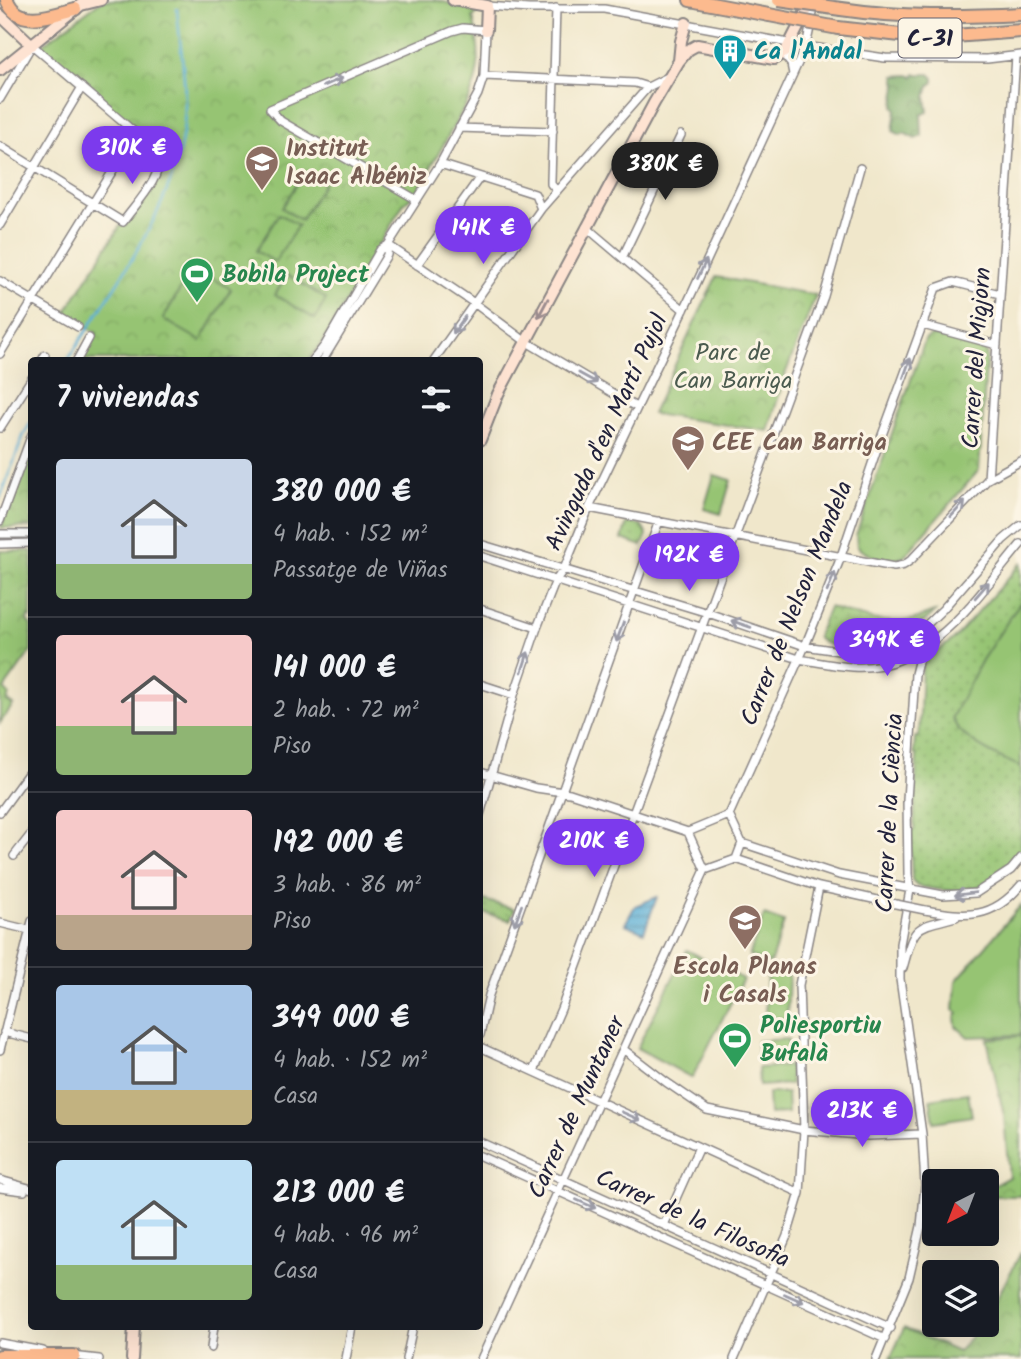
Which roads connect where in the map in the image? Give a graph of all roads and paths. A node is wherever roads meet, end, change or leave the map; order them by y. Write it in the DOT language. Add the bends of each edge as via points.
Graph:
graph roads {
  1 [pos="7,0"];
  2 [pos="101,0"];
  3 [pos="453,0"];
  4 [pos="690,0"];
  5 [pos="779,0"];
  6 [pos="814,0"];
  7 [pos="81,5"];
  8 [pos="487,6"];
  9 [pos="556,8"];
  10 [pos="1021,14"];
  11 [pos="0,15"];
  12 [pos="686,23"];
  13 [pos="486,25"];
  14 [pos="1021,32"];
  15 [pos="790,43"];
  16 [pos="32,45"];
  17 [pos="805,46"];
  18 [pos="783,54"];
  19 [pos="1018,56"];
  20 [pos="679,61"];
  21 [pos="0,70"];
  22 [pos="793,74"];
  23 [pos="484,76"];
  24 [pos="669,76"];
  25 [pos="554,79"];
  26 [pos="648,86"];
  27 [pos="82,87"];
  28 [pos="0,99"];
  29 [pos="459,128"];
  30 [pos="1017,130"];
  31 [pos="553,131"];
  32 [pos="136,133"];
  33 [pos="681,135"];
  34 [pos="0,146"];
  35 [pos="440,164"];
  36 [pos="35,168"];
  37 [pos="860,168"];
  38 [pos="480,177"];
  39 [pos="552,187"];
  40 [pos="417,200"];
  41 [pos="93,205"];
  42 [pos="541,209"];
  43 [pos="0,225"];
  44 [pos="586,228"];
  45 [pos="388,245"];
  46 [pos="623,256"];
  47 [pos="417,264"];
  48 [pos="0,281"];
  49 [pos="1000,294"];
  50 [pos="33,301"];
  51 [pos="474,303"];
  52 [pos="684,310"];
  53 [pos="923,325"];
  54 [pos="78,327"];
  55 [pos="89,338"];
  56 [pos="525,341"];
  57 [pos="997,345"];
  58 [pos="0,354"];
  59 [pos="79,357"];
  60 [pos="315,357"];
  61 [pos="325,357"];
  62 [pos="436,357"];
  63 [pos="28,384"];
  64 [pos="636,407"];
  65 [pos="1,424"];
  66 [pos="483,430"];
  67 [pos="28,445"];
  68 [pos="1021,461"];
  69 [pos="988,479"];
  70 [pos="589,508"];
  71 [pos="0,521"];
  72 [pos="659,521"];
  73 [pos="1021,525"];
  74 [pos="0,534"];
  75 [pos="28,534"];
  76 [pos="736,536"];
  77 [pos="28,543"];
  78 [pos="0,544"];
  79 [pos="1021,544"];
  80 [pos="483,545"];
  81 [pos="483,556"];
  82 [pos="841,558"];
  83 [pos="564,569"];
  84 [pos="556,580"];
  85 [pos="634,591"];
  86 [pos="630,605"];
  87 [pos="483,610"];
  88 [pos="708,613"];
  89 [pos="537,628"];
  90 [pos="702,629"];
  91 [pos="805,646"];
  92 [pos="921,650"];
  93 [pos="800,659"];
  94 [pos="483,685"];
  95 [pos="514,695"];
  96 [pos="483,773"];
  97 [pos="28,774"];
  98 [pos="491,775"];
  99 [pos="563,792"];
  100 [pos="483,804"];
  101 [pos="0,812"];
  102 [pos="634,814"];
  103 [pos="729,815"];
  104 [pos="688,832"];
  105 [pos="28,839"];
  106 [pos="742,843"];
  107 [pos="14,856"];
  108 [pos="1021,858"];
  109 [pos="736,859"];
  110 [pos="705,870"];
  111 [pos="1021,885"];
  112 [pos="819,887"];
  113 [pos="910,890"];
  114 [pos="962,916"];
  115 [pos="0,923"];
  116 [pos="28,930"];
  117 [pos="28,934"];
  118 [pos="900,979"];
  119 [pos="483,1022"];
  120 [pos="4,1032"];
  121 [pos="28,1038"];
  122 [pos="483,1048"];
  123 [pos="623,1049"];
  124 [pos="0,1050"];
  125 [pos="534,1071"];
  126 [pos="599,1101"];
  127 [pos="804,1130"];
  128 [pos="922,1134"];
  129 [pos="483,1143"];
  130 [pos="699,1147"];
  131 [pos="483,1157"];
  132 [pos="0,1180"];
  133 [pos="564,1180"];
  134 [pos="0,1188"];
  135 [pos="28,1189"];
  136 [pos="28,1190"];
  137 [pos="558,1192"];
  138 [pos="800,1193"];
  139 [pos="664,1226"];
  140 [pos="771,1274"];
  141 [pos="766,1286"];
  142 [pos="891,1328"];
  143 [pos="134,1330"];
  144 [pos="213,1330"];
  145 [pos="351,1330"];
  146 [pos="412,1330"];
  147 [pos="885,1339"];
  148 [pos="0,1343"];
  149 [pos="211,1348"];
  150 [pos="0,1356"];
  151 [pos="74,1356"];
  152 [pos="99,1359"];
  153 [pos="132,1359"];
  154 [pos="346,1359"];
  155 [pos="406,1359"];
  156 [pos="481,1359"];
  157 [pos="734,1359"];
  158 [pos="876,1359"];
  1 -- 7 [label="highway" via="20,15 36,19"];
  2 -- 7 [label="street"];
  3 -- 8 [label="street"];
  4 -- 14 [label="highway, C-31, bridge" via="888,35 927,38"];
  5 -- 10 [label="highway, C-31, bridge" via="885,15"];
  6 -- 15 [label="street"];
  6 -- 17 [label="street, Avinguda d'en Martí Pujol"];
  7 -- 16 [label="street"];
  8 -- 9 [label="street"];
  8 -- 13 [label="street"];
  9 -- 12 [label="street" via="604,9"];
  9 -- 25 [label="street"];
  11 -- 16 [label="street"];
  12 -- 15 [label="street"];
  12 -- 20 [label="street"];
  13 -- 23 [label="street"];
  40 -- 13 [label="street, one-way" via="281,121 270,109 452,31"];
  15 -- 17 [label="street"];
  15 -- 18 [label="street"];
  16 -- 21 [label="street"];
  16 -- 27 [label="street"];
  16 -- 28 [label="street"];
  17 -- 19 [label="street" via="886,58"];
  17 -- 22 [label="street, Avinguda d'en Martí Pujol"];
  18 -- 20 [label="street" via="775,59 697,45"];
  18 -- 22 [label="street"];
  19 -- 30 [label="street, Carrer del Migjorn"];
  20 -- 24 [label="street"];
  52 -- 22 [label="street, Avinguda d'en Martí Pujol, one-way"];
  23 -- 25 [label="street"];
  23 -- 29 [label="street"];
  24 -- 26 [label="street"];
  24 -- 44 [label="street"];
  25 -- 26 [label="street"];
  25 -- 31 [label="street"];
  26 -- 39 [label="street"];
  27 -- 32 [label="street"];
  27 -- 36 [label="street"];
  29 -- 31 [label="street"];
  29 -- 35 [label="street"];
  30 -- 49 [label="street, Carrer del Migjorn"];
  31 -- 39 [label="street"];
  32 -- 41 [label="street"];
  32 -- 41 [label="street" via="159,153 156,175 123,222"];
  33 -- 46 [label="street"];
  34 -- 36 [label="street"];
  35 -- 38 [label="street"];
  35 -- 40 [label="street"];
  36 -- 41 [label="street"];
  36 -- 43 [label="street"];
  37 -- 76 [label="street" via="824,296"];
  38 -- 42 [label="street" via="537,193"];
  38 -- 47 [label="street"];
  39 -- 42 [label="street"];
  40 -- 45 [label="street"];
  41 -- 50 [label="street"];
  42 -- 51 [label="street"];
  44 -- 46 [label="street"];
  44 -- 56 [label="street, one-way"];
  45 -- 47 [label="street"];
  45 -- 60 [label="street" via="380,250"];
  45 -- 61 [label="street" via="387,255"];
  46 -- 52 [label="street"];
  47 -- 51 [label="street"];
  48 -- 50 [label="street"];
  49 -- 53 [label="street, Carrer de Nelson Mandela" via="953,282 944,284 936,288"];
  49 -- 57 [label="street, Carrer del Migjorn"];
  50 -- 54 [label="street"];
  50 -- 58 [label="street"];
  51 -- 56 [label="street"];
  51 -- 62 [label="street, one-way"];
  52 -- 64 [label="street, Avinguda d'en Martí Pujol"];
  53 -- 57 [label="street"];
  82 -- 53 [label="street, Carrer de Nelson Mandela, one-way"];
  55 -- 59 [label="street"];
  56 -- 64 [label="street, one-way"];
  56 -- 66 [label="street"];
  57 -- 69 [label="street, Carrer del Migjorn"];
  63 -- 65 [label="street"];
  64 -- 70 [label="street, Avinguda d'en Martí Pujol"];
  67 -- 71 [label="street"];
  68 -- 69 [label="street"];
  82 -- 69 [label="street, Carrer del Migjorn, one-way" via="904,565"];
  70 -- 72 [label="street"];
  70 -- 83 [label="street, Avinguda d'en Martí Pujol"];
  72 -- 76 [label="street"];
  72 -- 85 [label="street"];
  73 -- 91 [label="street" via="919,632 884,649 859,654"];
  74 -- 75 [label="street"];
  76 -- 82 [label="street"];
  76 -- 88 [label="street"];
  77 -- 78 [label="street"];
  92 -- 79 [label="street, one-way" via="951,625"];
  80 -- 83 [label="street"];
  81 -- 84 [label="street"];
  91 -- 82 [label="street, Carrer de Nelson Mandela, one-way"];
  83 -- 84 [label="street, Avinguda d'en Martí Pujol"];
  83 -- 85 [label="street"];
  84 -- 86 [label="street"];
  84 -- 89 [label="street, Avinguda d'en Martí Pujol"];
  85 -- 86 [label="street"];
  85 -- 88 [label="street"];
  86 -- 90 [label="street"];
  86 -- 99 [label="street, one-way"];
  87 -- 89 [label="street"];
  88 -- 90 [label="street"];
  91 -- 88 [label="street, one-way"];
  95 -- 89 [label="street, Avinguda d'en Martí Pujol, one-way"];
  90 -- 93 [label="street"];
  90 -- 102 [label="street"];
  91 -- 93 [label="street, Carrer de Nelson Mandela"];
  92 -- 93 [label="street" via="903,660 854,667"];
  92 -- 113 [label="street, Carrer de la Ciència" via="915,674 907,800"];
  93 -- 103 [label="street, Carrer de Nelson Mandela"];
  94 -- 95 [label="street"];
  95 -- 98 [label="street, Avinguda d'en Martí Pujol"];
  96 -- 98 [label="street"];
  97 -- 101 [label="street"];
  98 -- 99 [label="street"];
  98 -- 100 [label="street, Avinguda d'en Martí Pujol"];
  99 -- 102 [label="street"];
  99 -- 119 [label="street, one-way"];
  102 -- 104 [label="street"];
  102 -- 125 [label="street"];
  103 -- 104 [label="street"];
  103 -- 106 [label="street"];
  104 -- 110 [label="street"];
  105 -- 107 [label="street"];
  106 -- 109 [label="street"];
  106 -- 113 [label="street" via="839,875"];
  108 -- 113 [label="street, one-way" via="976,893"];
  109 -- 110 [label="street"];
  109 -- 112 [label="street"];
  110 -- 123 [label="street, Carrer de Muntaner"];
  111 -- 114 [label="street" via="995,909"];
  112 -- 114 [label="street, bridge"];
  112 -- 127 [label="street" via="799,985"];
  113 -- 118 [label="street, Carrer de la Ciència" via="900,944"];
  114 -- 118 [label="street, Carrer de la Ciència" via="932,921 918,930"];
  115 -- 116 [label="street"];
  117 -- 120 [label="street"];
  118 -- 128 [label="street, Carrer de la Ciència"];
  120 -- 121 [label="street"];
  120 -- 124 [label="street"];
  122 -- 125 [label="street"];
  123 -- 126 [label="street, Carrer de Muntaner"];
  123 -- 127 [label="street" via="707,1110"];
  125 -- 126 [label="street"];
  126 -- 130 [label="street, one-way"];
  126 -- 133 [label="street, Carrer de Muntaner"];
  127 -- 128 [label="street" via="868,1136"];
  127 -- 138 [label="street"];
  128 -- 142 [label="street, Carrer de la Ciència" via="922,1226"];
  129 -- 133 [label="street, Carrer de la Filosofia"];
  130 -- 138 [label="street"];
  130 -- 139 [label="street"];
  131 -- 137 [label="street, Carrer de la Filosofia"];
  132 -- 135 [label="street"];
  133 -- 137 [label="street, Carrer de Muntaner"];
  133 -- 139 [label="street, Carrer de la Filosofia"];
  134 -- 136 [label="street"];
  137 -- 141 [label="street, Carrer de la Filosofia, one-way"];
  137 -- 156 [label="street, Carrer de Muntaner"];
  138 -- 140 [label="street"];
  139 -- 140 [label="street, Carrer de la Filosofia"];
  140 -- 141 [label="street"];
  140 -- 142 [label="street, Carrer de la Filosofia"];
  141 -- 147 [label="street, Carrer de la Filosofia, one-way"];
  141 -- 157 [label="street"];
  142 -- 147 [label="street, Carrer de la Ciència"];
  143 -- 153 [label="street"];
  144 -- 149 [label="street"];
  145 -- 154 [label="street"];
  146 -- 155 [label="street"];
  147 -- 158 [label="street, Carrer de la Ciència"];
  148 -- 151 [label="street"];
  150 -- 151 [label="highway"];
  151 -- 152 [label="street"];
}
